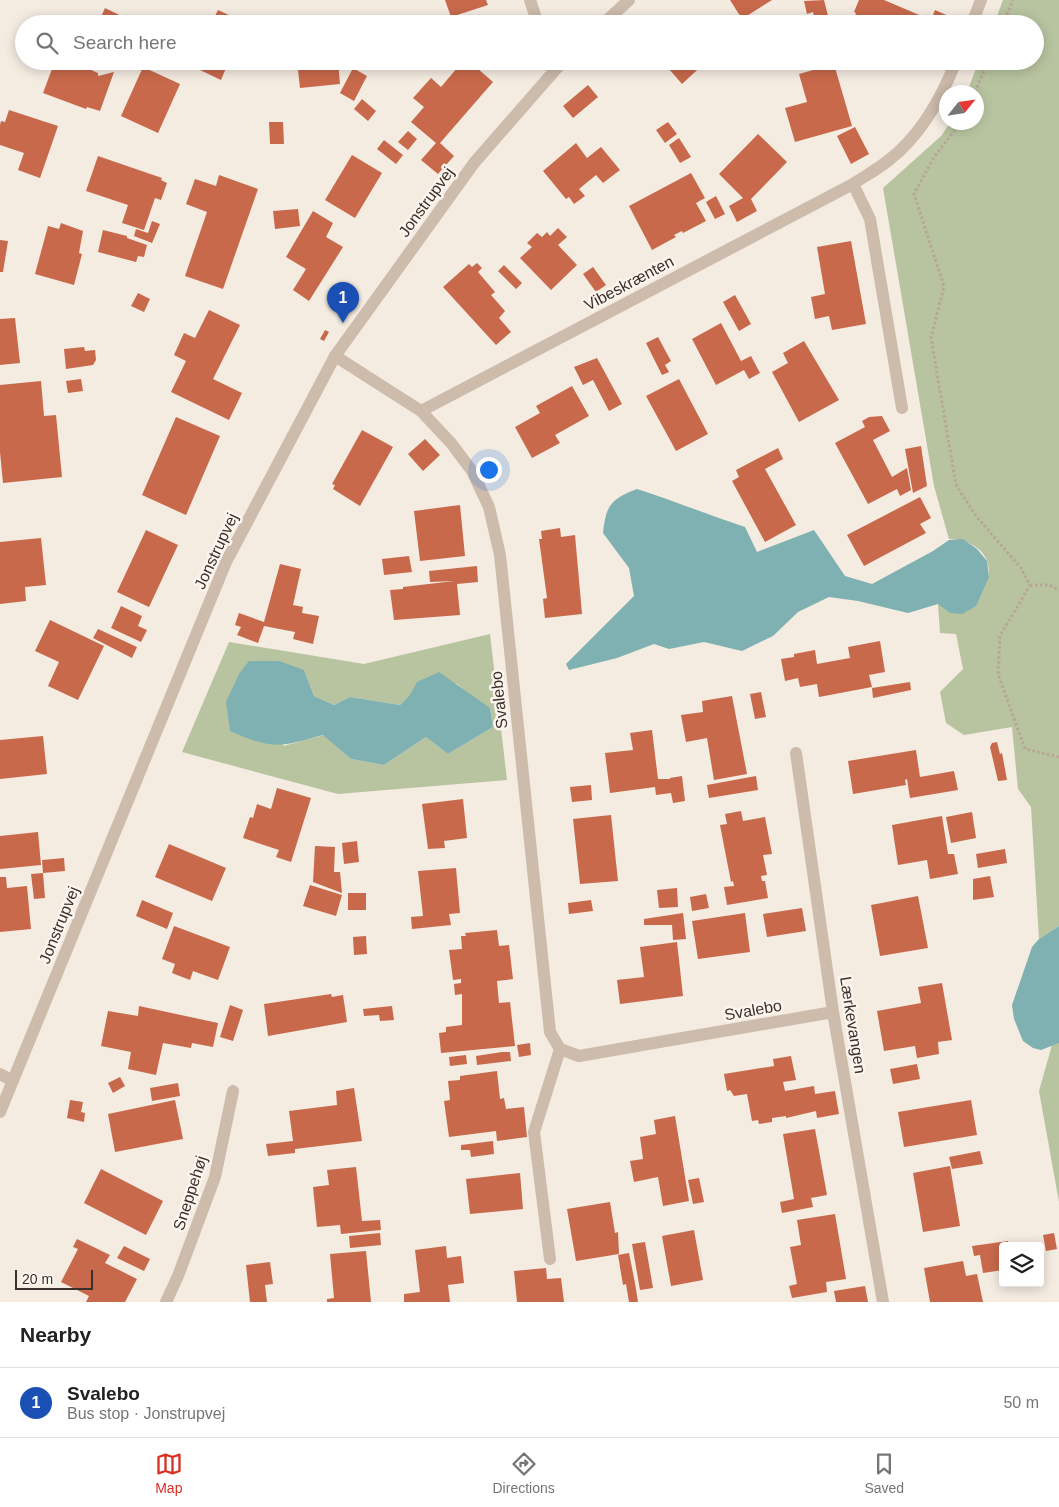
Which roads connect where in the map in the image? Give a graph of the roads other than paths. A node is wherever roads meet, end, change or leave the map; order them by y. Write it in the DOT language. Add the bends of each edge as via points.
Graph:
graph roads {
  1 [pos="530,0"];
  2 [pos="629,0"];
  3 [pos="981,0"];
  4 [pos="535,15"];
  5 [pos="613,15"];
  6 [pos="975,15"];
  7 [pos="554,70"];
  8 [pos="952,70"];
  9 [pos="853,184"];
  10 [pos="335,356"];
  11 [pos="902,408"];
  12 [pos="421,411"];
  13 [pos="796,753"];
  14 [pos="834,1012"];
  15 [pos="560,1049"];
  16 [pos="0,1074"];
  17 [pos="13,1081"];
  18 [pos="233,1091"];
  19 [pos="0,1112"];
  20 [pos="550,1259"];
  21 [pos="166,1302"];
  22 [pos="884,1302"];
  1 -- 4 [label="street"];
  2 -- 5 [label="street"];
  3 -- 6 [label="street"];
  7 -- 10 [label="street, Jonstrupvej" via="474,163"];
  8 -- 9 [label="street, Vibeskrænten" via="945,89 922,124 890,159"];
  9 -- 11 [label="street" via="870,219"];
  9 -- 12 [label="street, Vibeskrænten"];
  10 -- 12 [label="street, Svalebo"];
  10 -- 17 [label="street, Jonstrupvej" via="226,562"];
  12 -- 15 [label="street, Svalebo" via="472,471 489,507 500,555 550,1032"];
  13 -- 14 [label="street, Lærkevangen"];
  14 -- 15 [label="street, Svalebo" via="579,1056"];
  14 -- 22 [label="street, Lærkevangen"];
  15 -- 20 [label="street" via="534,1132"];
  16 -- 17 [label="street"];
  17 -- 19 [label="street, Jonstrupvej"];
  18 -- 21 [label="street, Sneppehøj" via="215,1177"];
}
